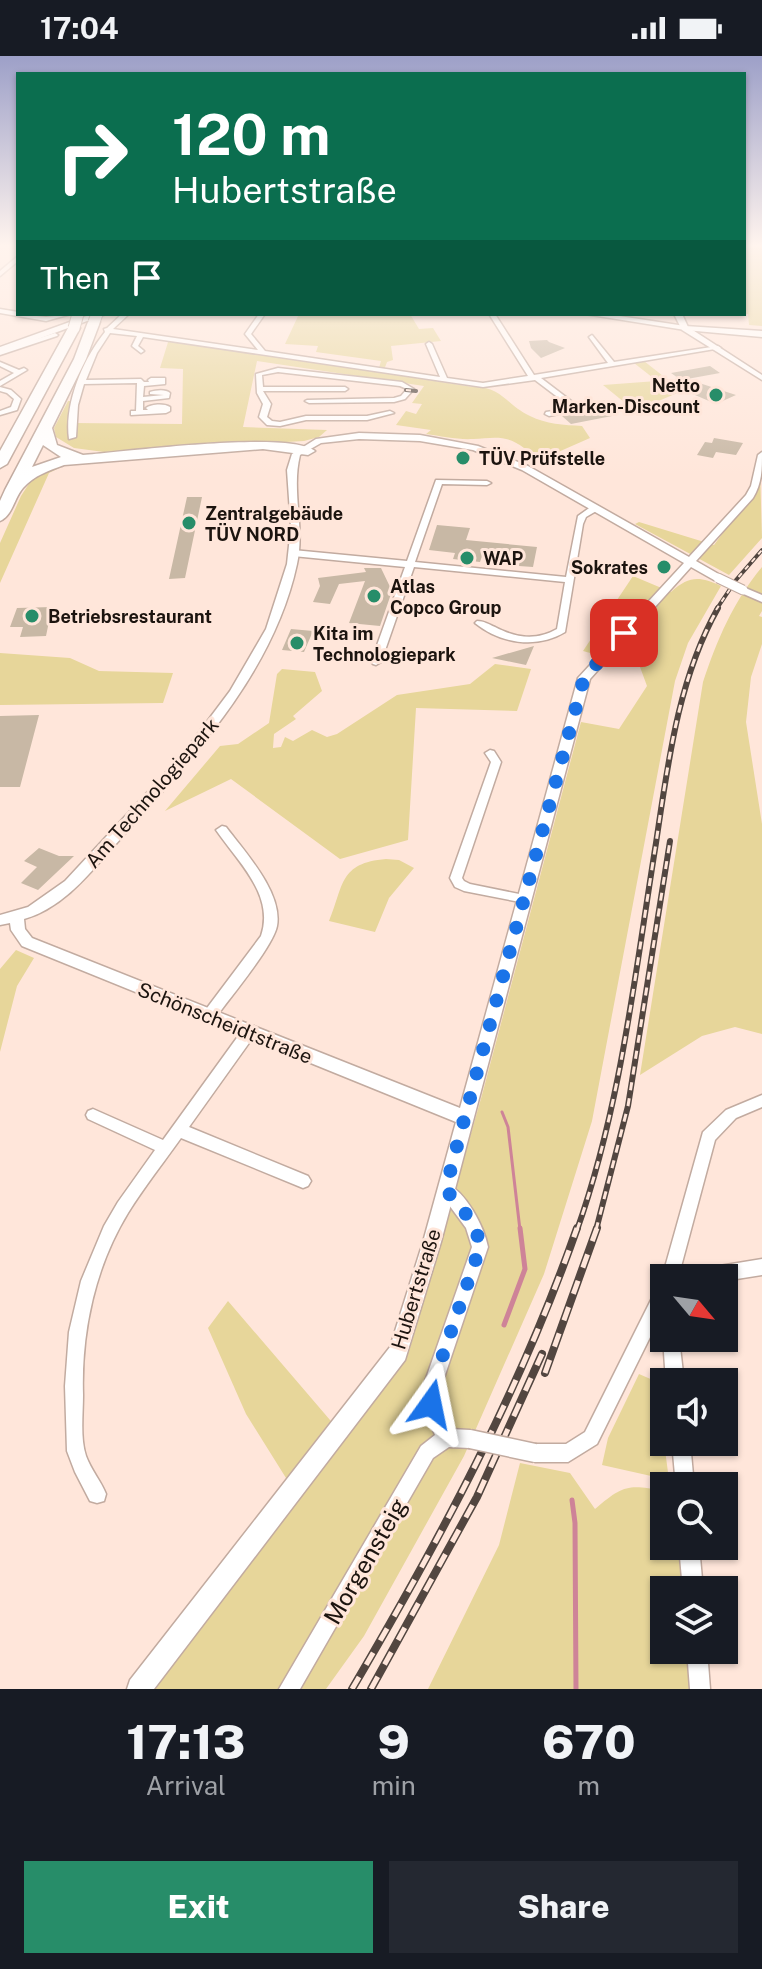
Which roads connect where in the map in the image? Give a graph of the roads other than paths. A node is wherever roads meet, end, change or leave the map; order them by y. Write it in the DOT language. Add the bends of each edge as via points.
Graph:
graph roads {
  1 [pos="74,323"];
  2 [pos="75,323"];
  3 [pos="93,323"];
  4 [pos="114,323"];
  5 [pos="256,323"];
  6 [pos="498,323"];
  7 [pos="652,323"];
  8 [pos="683,323"];
  9 [pos="685,328"];
  10 [pos="106,330"];
  11 [pos="713,330"];
  12 [pos="141,334"];
  13 [pos="248,334"];
  14 [pos="762,334"];
  15 [pos="55,335"];
  16 [pos="592,337"];
  17 [pos="700,337"];
  18 [pos="429,344"];
  19 [pos="225,346"];
  20 [pos="1,347"];
  21 [pos="718,348"];
  22 [pos="141,351"];
  23 [pos="262,351"];
  24 [pos="0,364"];
  25 [pos="612,365"];
  26 [pos="306,375"];
  27 [pos="535,378"];
  28 [pos="762,378"];
  29 [pos="353,379"];
  30 [pos="151,380"];
  31 [pos="443,380"];
  32 [pos="82,382"];
  33 [pos="142,384"];
  34 [pos="0,386"];
  35 [pos="308,388"];
  36 [pos="341,388"];
  37 [pos="259,389"];
  38 [pos="152,393"];
  39 [pos="141,399"];
  40 [pos="343,401"];
  41 [pos="604,404"];
  42 [pos="309,407"];
  43 [pos="150,408"];
  44 [pos="374,409"];
  45 [pos="578,409"];
  46 [pos="0,413"];
  47 [pos="549,414"];
  48 [pos="45,424"];
  49 [pos="72,437"];
  50 [pos="306,448"];
  51 [pos="762,455"];
  52 [pos="0,464"];
  53 [pos="487,483"];
  54 [pos="12,490"];
  55 [pos="595,508"];
  56 [pos="0,516"];
  57 [pos="702,548"];
  58 [pos="667,550"];
  59 [pos="293,553"];
  60 [pos="689,562"];
  61 [pos="411,564"];
  62 [pos="715,576"];
  63 [pos="676,577"];
  64 [pos="570,580"];
  65 [pos="762,599"];
  66 [pos="480,623"];
  67 [pos="376,662"];
  68 [pos="490,753"];
  69 [pos="222,830"];
  70 [pos="525,899"];
  71 [pos="8,918"];
  72 [pos="209,1016"];
  73 [pos="249,1032"];
  74 [pos="762,1101"];
  75 [pos="93,1115"];
  76 [pos="465,1118"];
  77 [pos="179,1130"];
  78 [pos="166,1148"];
  79 [pos="303,1181"];
  80 [pos="446,1190"];
  81 [pos="677,1264"];
  82 [pos="762,1267"];
  83 [pos="738,1271"];
  84 [pos="650,1338"];
  85 [pos="446,1438"];
  86 [pos="97,1494"];
  87 [pos="698,1664"];
  88 [pos="139,1689"];
  89 [pos="289,1689"];
  90 [pos="700,1689"];
  1 -- 20 [label="main road"];
  2 -- 52 [label="highway, bridge"];
  3 -- 48 [label="highway"];
  4 -- 10 [label="street"];
  5 -- 13 [label="street"];
  6 -- 27 [label="street"];
  7 -- 9 [label="main road"];
  8 -- 9 [label="street"];
  9 -- 11 [label="main road"];
  9 -- 17 [label="street"];
  10 -- 12 [label="street"];
  10 -- 32 [label="street"];
  11 -- 14 [label="main road"];
  11 -- 17 [label="main road"];
  12 -- 19 [label="street"];
  12 -- 22 [label="street" via="135,346"];
  13 -- 19 [label="street" via="235,336"];
  13 -- 23 [label="street"];
  15 -- 20 [label="street"];
  16 -- 25 [label="street"];
  17 -- 21 [label="street"];
  18 -- 31 [label="street"];
  19 -- 23 [label="street"];
  21 -- 25 [label="street"];
  21 -- 28 [label="street"];
  23 -- 31 [label="street"];
  24 -- 34 [label="street" via="21,371"];
  25 -- 27 [label="street"];
  26 -- 29 [label="street"];
  26 -- 35 [label="street"];
  26 -- 37 [label="street" via="265,371 258,376"];
  27 -- 31 [label="street" via="490,385"];
  27 -- 45 [label="street"];
  29 -- 36 [label="street"];
  29 -- 44 [label="street" via="411,389"];
  30 -- 33 [label="street" via="163,383"];
  32 -- 33 [label="street"];
  32 -- 49 [label="street"];
  33 -- 39 [label="street"];
  34 -- 46 [label="street" via="18,399 14,408"];
  35 -- 36 [label="street"];
  35 -- 37 [label="street"];
  35 -- 42 [label="street"];
  36 -- 40 [label="street"];
  37 -- 42 [label="street" via="267,402 267,421 283,424"];
  38 -- 39 [label="street" via="167,397"];
  39 -- 43 [label="street" via="136,413 166,411"];
  40 -- 42 [label="street"];
  40 -- 44 [label="street"];
  41 -- 45 [label="street"];
  42 -- 44 [label="street"];
  45 -- 47 [label="street"];
  48 -- 50 [label="highway" via="49,447 83,456"];
  48 -- 54 [label="highway"];
  50 -- 54 [label="highway" via="263,445 62,461 34,471"];
  50 -- 55 [label="street" via="359,436 461,445 503,458"];
  50 -- 59 [label="street, Am Technologiepark" via="292,470"];
  51 -- 57 [label="street, Hubertstraße" via="753,491"];
  53 -- 61 [label="street" via="439,482"];
  54 -- 56 [label="highway"];
  55 -- 58 [label="street"];
  55 -- 64 [label="street" via="579,524"];
  57 -- 58 [label="street"];
  57 -- 60 [label="street, Hubertstraße"];
  58 -- 60 [label="street"];
  59 -- 61 [label="street"];
  59 -- 71 [label="street, Am Technologiepark" via="271,629 205,735 70,885 39,908"];
  60 -- 62 [label="street"];
  60 -- 63 [label="street, Hubertstraße"];
  61 -- 64 [label="street"];
  61 -- 67 [label="street"];
  62 -- 63 [label="street"];
  62 -- 65 [label="street, bridge"];
  63 -- 70 [label="street, Hubertstraße" via="584,678"];
  64 -- 66 [label="street" via="565,625 553,636 518,639"];
  68 -- 70 [label="street" via="496,762 456,878 468,888"];
  69 -- 72 [label="street" via="273,916 272,926"];
  70 -- 76 [label="street, Hubertstraße"];
  71 -- 72 [label="street, Schönscheidtstraße" via="27,942"];
  72 -- 73 [label="street, Schönscheidtstraße"];
  73 -- 76 [label="street, Schönscheidtstraße"];
  73 -- 77 [label="street"];
  74 -- 81 [label="street" via="731,1114 708,1137"];
  75 -- 78 [label="street"];
  76 -- 80 [label="street, Hubertstraße"];
  77 -- 78 [label="street"];
  77 -- 79 [label="street"];
  78 -- 86 [label="street" via="112,1226 85,1291 77,1327 72,1375 77,1456"];
  80 -- 85 [label="street" via="479,1233 480,1247 433,1384 431,1404"];
  80 -- 88 [label="street, Hubertstraße" via="398,1353"];
  82 -- 83 [label="street"];
  84 -- 85 [label="street, bridge" via="591,1438 568,1453 535,1453"];
  85 -- 89 [label="street, Morgensteig" via="427,1452"];
  87 -- 90 [label="street"];
}
